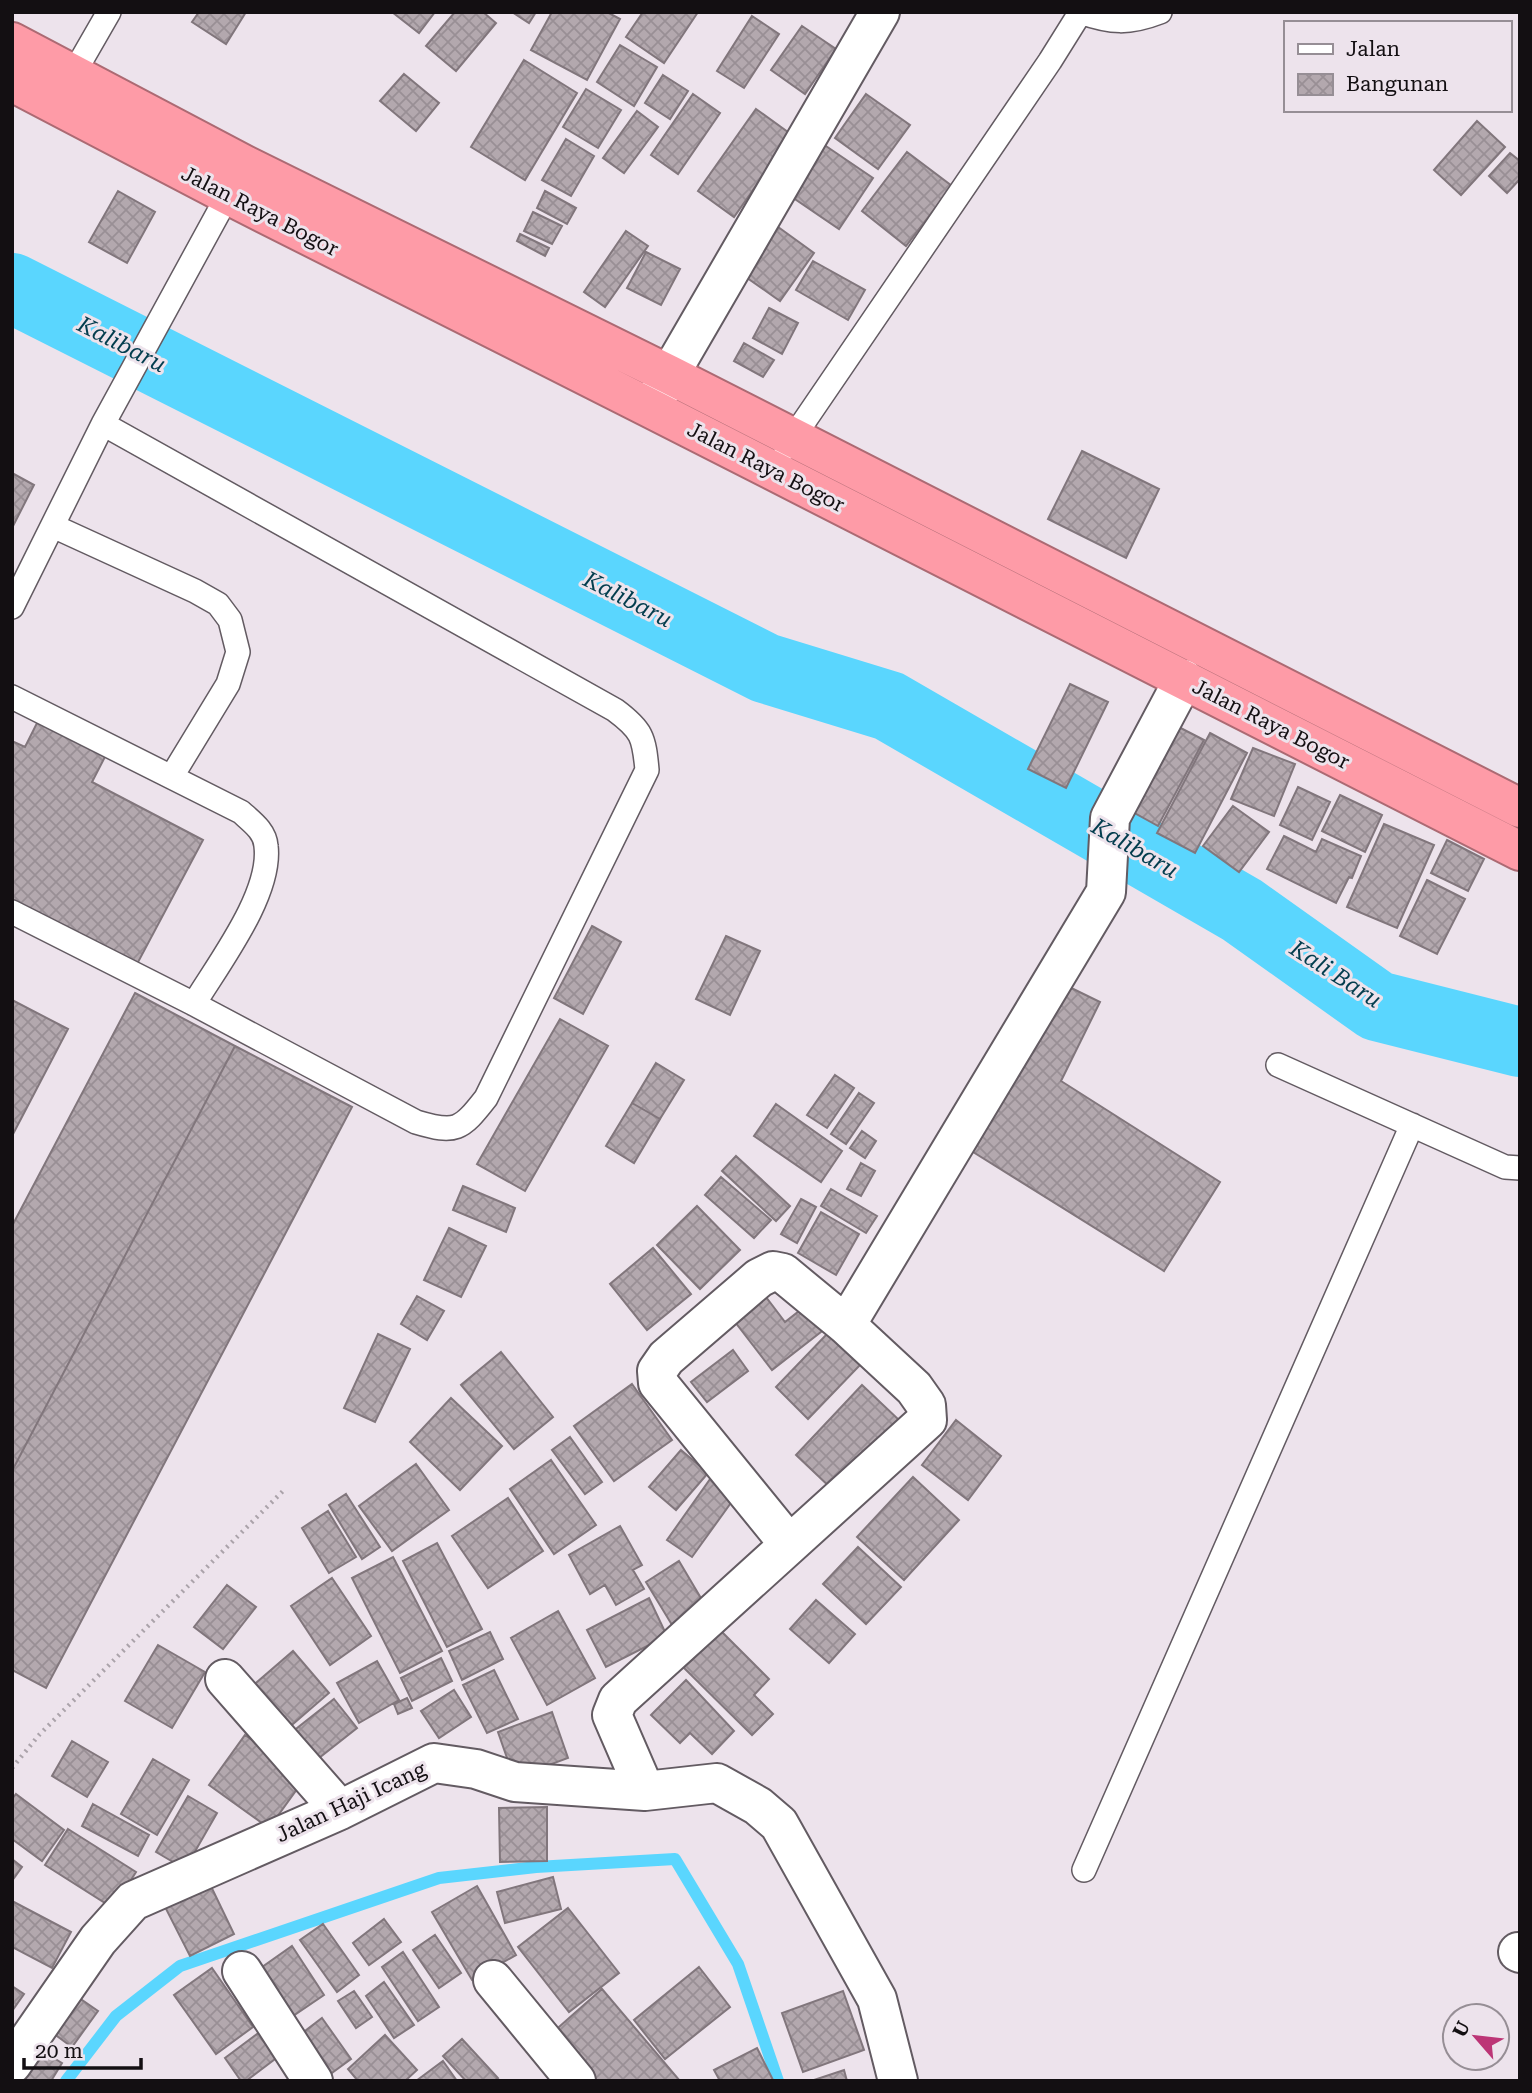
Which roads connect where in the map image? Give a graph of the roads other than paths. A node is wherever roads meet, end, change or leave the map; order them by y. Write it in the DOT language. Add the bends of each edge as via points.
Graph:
graph roads {
  1 [pos="109,12"];
  2 [pos="880,12"];
  3 [pos="1080,12"];
  4 [pos="1160,12"];
  5 [pos="12,42"];
  6 [pos="12,82"];
  7 [pos="64,91"];
  8 [pos="236,180"];
  9 [pos="670,375"];
  10 [pos="650,408"];
  11 [pos="107,416"];
  12 [pos="792,438"];
  13 [pos="771,471"];
  14 [pos="52,526"];
  15 [pos="12,607"];
  16 [pos="1184,679"];
  17 [pos="12,697"];
  18 [pos="172,776"];
  19 [pos="1520,808"];
  20 [pos="1520,851"];
  21 [pos="12,912"];
  22 [pos="194,1004"];
  23 [pos="1278,1065"];
  24 [pos="1412,1125"];
  25 [pos="1520,1168"];
  26 [pos="846,1325"];
  27 [pos="789,1544"];
  28 [pos="225,1679"];
  29 [pos="645,1791"];
  30 [pos="340,1810"];
  31 [pos="1084,1870"];
  32 [pos="242,1971"];
  33 [pos="493,1980"];
  34 [pos="12,2064"];
  35 [pos="313,2081"];
  36 [pos="576,2081"];
  37 [pos="898,2081"];
  1 -- 7 [label="lane"];
  2 -- 9 [label="street"];
  3 -- 4 [label="lane" via="1103,20 1135,22"];
  3 -- 12 [label="lane"];
  5 -- 7 [label="highway, Jalan Raya Bogor"];
  6 -- 7 [label="highway, Jalan Raya Bogor"];
  7 -- 8 [label="highway, Jalan Raya Bogor"];
  8 -- 9 [label="highway, Jalan Raya Bogor"];
  8 -- 10 [label="highway, Jalan Raya Bogor"];
  8 -- 11 [label="lane"];
  9 -- 10 [label="street"];
  9 -- 12 [label="highway, Jalan Raya Bogor"];
  10 -- 13 [label="highway, Jalan Raya Bogor"];
  11 -- 14 [label="lane"];
  11 -- 22 [label="lane" via="615,710 635,725 645,745 647,770 485,1098 468,1122 451,1129 416,1122"];
  12 -- 13 [label="lane"];
  12 -- 19 [label="highway, Jalan Raya Bogor"];
  13 -- 16 [label="highway, Jalan Raya Bogor"];
  14 -- 15 [label="lane"];
  14 -- 18 [label="lane" via="195,591 218,604 230,620 238,652 228,684"];
  16 -- 20 [label="highway, Jalan Raya Bogor"];
  16 -- 26 [label="street" via="1110,818 1106,892"];
  17 -- 18 [label="lane"];
  18 -- 22 [label="lane" via="241,812 259,827 267,846 264,878 250,912"];
  21 -- 22 [label="lane"];
  23 -- 24 [label="lane"];
  24 -- 25 [label="lane" via="1505,1167"];
  24 -- 31 [label="lane"];
  26 -- 27 [label="street" via="914,1388 926,1405 927,1420"];
  26 -- 27 [label="street" via="783,1273 773,1271 666,1358 657,1371 658,1383"];
  27 -- 29 [label="street" via="618,1700 612,1715"];
  28 -- 30 [label="street"];
  29 -- 30 [label="street, Jalan Haji Icang" via="515,1782 476,1769 434,1763"];
  29 -- 37 [label="street, Jalan Haji Icang" via="716,1783 779,1824 877,1999"];
  30 -- 34 [label="street, Jalan Haji Icang" via="133,1901 98,1940"];
  32 -- 35 [label="street"];
  33 -- 36 [label="street"];
}
